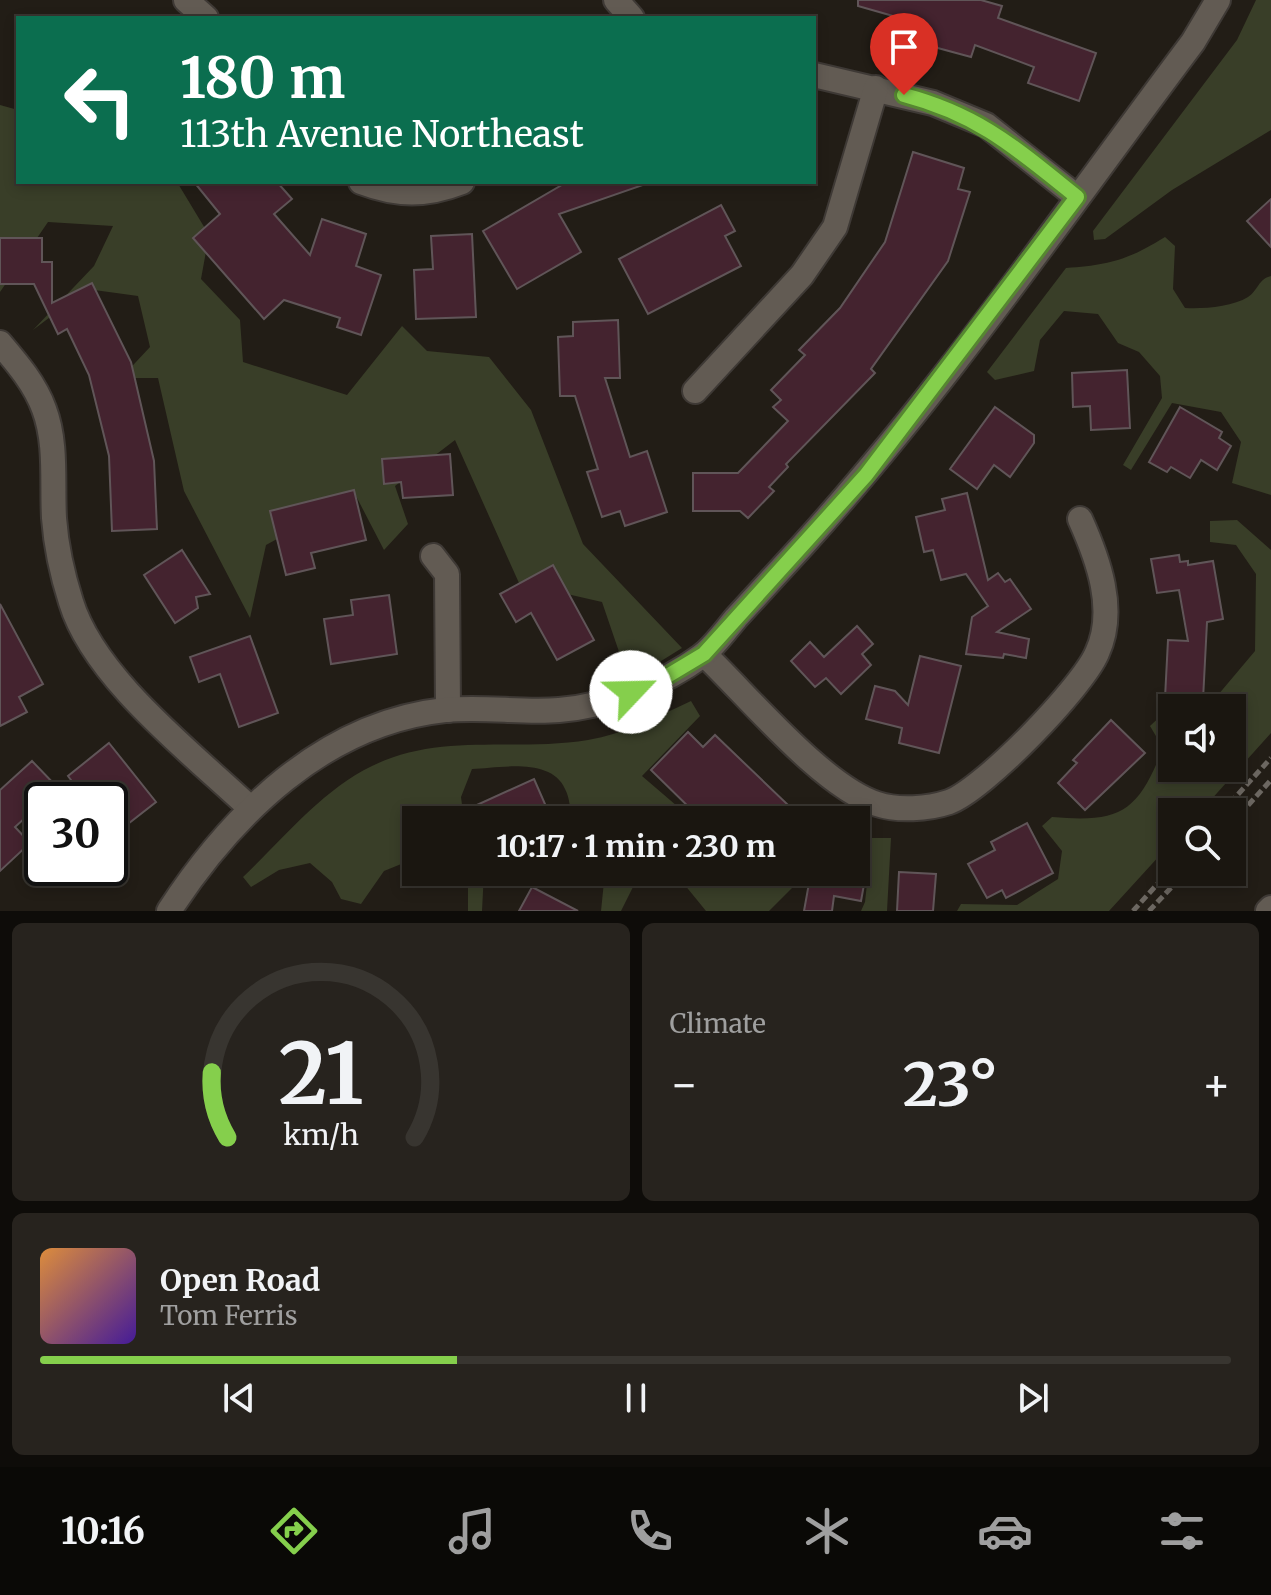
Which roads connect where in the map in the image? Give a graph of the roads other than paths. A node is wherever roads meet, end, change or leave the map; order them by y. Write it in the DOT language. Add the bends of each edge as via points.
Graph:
graph roads {
  1 [pos="186,0"];
  2 [pos="616,0"];
  3 [pos="1218,0"];
  4 [pos="204,16"];
  5 [pos="630,16"];
  6 [pos="816,75"];
  7 [pos="876,88"];
  8 [pos="369,184"];
  9 [pos="457,184"];
  10 [pos="1077,197"];
  11 [pos="0,343"];
  12 [pos="695,391"];
  13 [pos="1080,519"];
  14 [pos="433,556"];
  15 [pos="704,654"];
  16 [pos="448,710"];
  17 [pos="250,808"];
  18 [pos="169,911"];
  1 -- 4 [label="street"];
  2 -- 5 [label="street"];
  3 -- 10 [label="street" via="1193,42"];
  6 -- 7 [label="street"];
  7 -- 10 [label="street" via="986,125"];
  7 -- 12 [label="street" via="835,227 802,275"];
  8 -- 9 [label="street" via="433,193"];
  10 -- 15 [label="street" via="866,475"];
  11 -- 17 [label="street" via="44,409 51,437 54,523 71,603 91,647 126,690"];
  13 -- 15 [label="street" via="1105,590 1098,653 1068,694 982,782 951,802 923,808 878,805 834,782"];
  14 -- 16 [label="street" via="447,574"];
  15 -- 16 [label="street" via="654,684 607,701 560,710"];
  16 -- 17 [label="street" via="407,716 351,736"];
  17 -- 18 [label="street"];
}
